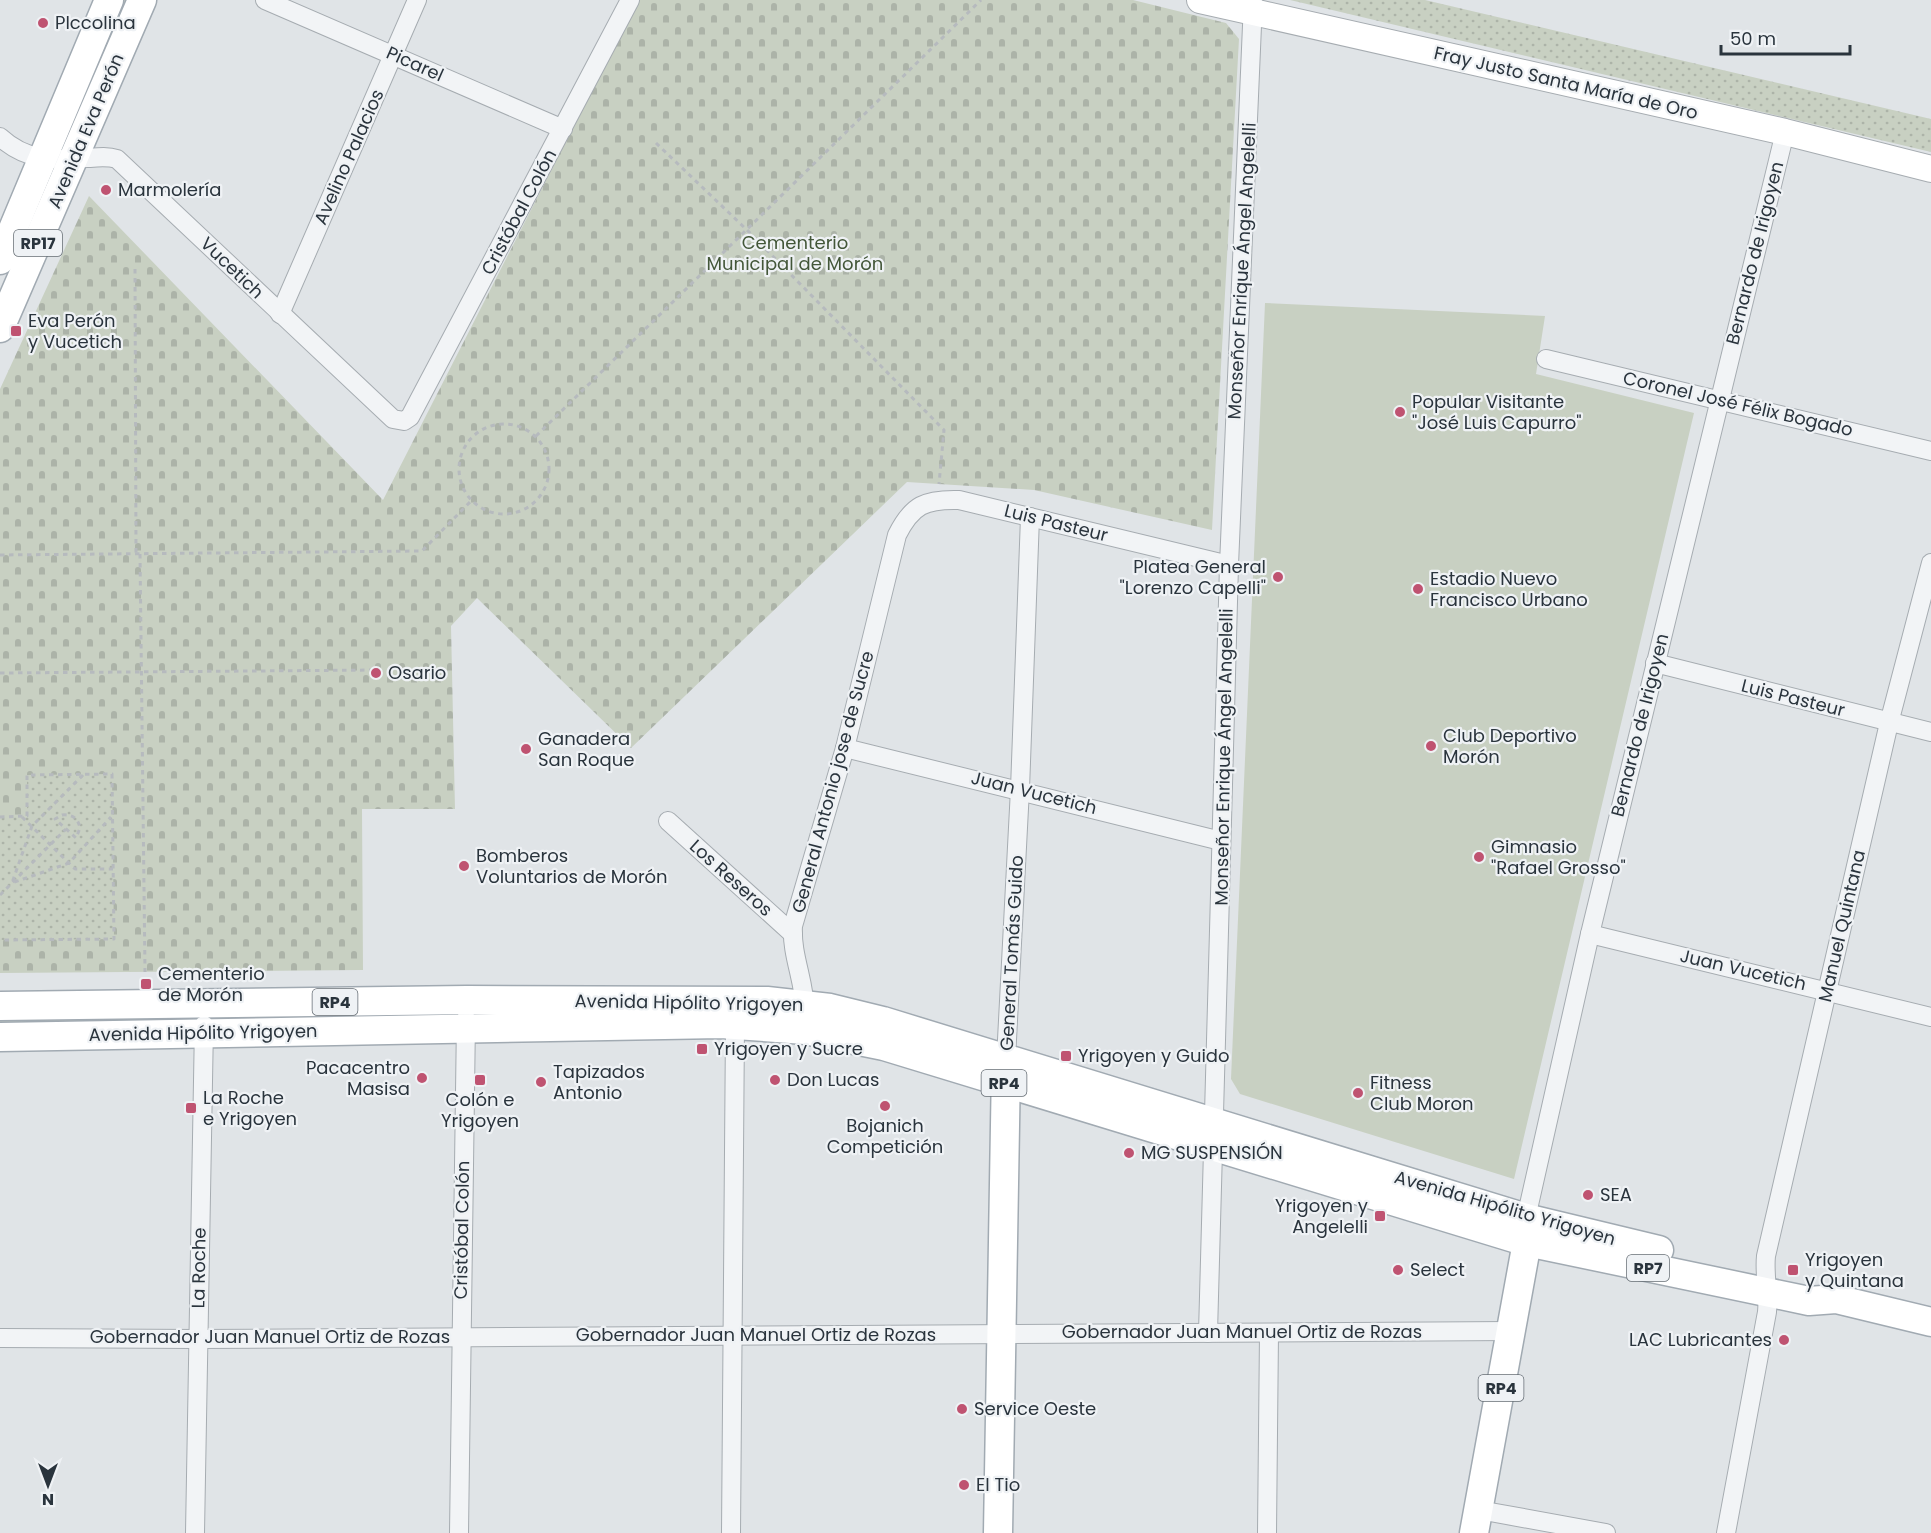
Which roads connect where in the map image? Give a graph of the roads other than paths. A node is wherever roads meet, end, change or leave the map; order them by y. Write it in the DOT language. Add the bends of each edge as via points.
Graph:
graph roads {
  1 [pos="109,0"];
  2 [pos="142,0"];
  3 [pos="266,0"];
  4 [pos="417,0"];
  5 [pos="630,0"];
  6 [pos="1200,0"];
  7 [pos="1253,7"];
  8 [pos="394,55"];
  9 [pos="563,129"];
  10 [pos="1785,132"];
  11 [pos="0,137"];
  12 [pos="75,159"];
  13 [pos="43,160"];
  14 [pos="1931,169"];
  15 [pos="0,260"];
  16 [pos="280,314"];
  17 [pos="0,328"];
  18 [pos="1546,359"];
  19 [pos="1719,399"];
  20 [pos="404,422"];
  21 [pos="1931,451"];
  22 [pos="1030,517"];
  23 [pos="897,535"];
  24 [pos="1931,563"];
  25 [pos="1228,565"];
  26 [pos="1655,663"];
  27 [pos="1889,723"];
  28 [pos="1931,732"];
  29 [pos="845,748"];
  30 [pos="1020,789"];
  31 [pos="668,821"];
  32 [pos="1221,841"];
  33 [pos="793,934"];
  34 [pos="1590,934"];
  35 [pos="1827,990"];
  36 [pos="467,1000"];
  37 [pos="203,1004"];
  38 [pos="0,1006"];
  39 [pos="805,1017"];
  40 [pos="1931,1017"];
  41 [pos="735,1024"];
  42 [pos="466,1028"];
  43 [pos="204,1033"];
  44 [pos="0,1037"];
  45 [pos="1006,1071"];
  46 [pos="1213,1134"];
  47 [pos="1526,1230"];
  48 [pos="1767,1282"];
  49 [pos="1931,1322"];
  50 [pos="1511,1330"];
  51 [pos="1001,1333"];
  52 [pos="1208,1333"];
  53 [pos="1269,1333"];
  54 [pos="461,1336"];
  55 [pos="734,1336"];
  56 [pos="0,1338"];
  57 [pos="197,1339"];
  58 [pos="1476,1522"];
  59 [pos="195,1533"];
  60 [pos="459,1533"];
  61 [pos="731,1533"];
  62 [pos="998,1533"];
  63 [pos="1267,1533"];
  64 [pos="1606,1533"];
  65 [pos="1726,1533"];
  1 -- 13 [label="main road, Avenida Eva Perón / RP17"];
  2 -- 12 [label="main road, Avenida Eva Perón / RP17"];
  3 -- 8 [label="street, Picarel"];
  4 -- 8 [label="street, Avelino Palacios"];
  5 -- 9 [label="street, Cristóbal Colón"];
  6 -- 7 [label="street, Fray Justo Santa María de Oro"];
  7 -- 10 [label="street, Fray Justo Santa María de Oro"];
  7 -- 25 [label="street, Monseñor Enrique Ángel Angelelli"];
  8 -- 9 [label="street, Picarel"];
  8 -- 16 [label="street, Avelino Palacios"];
  9 -- 20 [label="street, Cristóbal Colón" via="416,407"];
  10 -- 14 [label="street, Fray Justo Santa María de Oro"];
  10 -- 19 [label="street, Bernardo de Irigoyen"];
  11 -- 13 [label="street" via="24,155"];
  12 -- 13 [label="street, Vucetich"];
  12 -- 16 [label="street, Vucetich" via="117,159"];
  12 -- 17 [label="main road, Avenida Eva Perón / RP17"];
  13 -- 15 [label="main road, Avenida Eva Perón / RP17"];
  16 -- 20 [label="street, Vucetich" via="393,419"];
  18 -- 19 [label="street, Coronel José Félix Bogado"];
  19 -- 21 [label="street, Coronel José Félix Bogado"];
  19 -- 26 [label="street, Bernardo de Irigoyen"];
  22 -- 23 [label="street, Luis Pasteur" via="959,500 937,500 909,513"];
  22 -- 25 [label="street, Luis Pasteur"];
  22 -- 30 [label="street, General Tomás Guido"];
  23 -- 29 [label="street, General Antonio jose de Sucre"];
  24 -- 27 [label="street, Manuel Quintana"];
  25 -- 32 [label="street, Monseñor Enrique Ángel Angelelli"];
  26 -- 27 [label="street, Luis Pasteur"];
  26 -- 34 [label="street, Bernardo de Irigoyen"];
  27 -- 28 [label="street, Luis Pasteur"];
  27 -- 35 [label="street, Manuel Quintana"];
  29 -- 30 [label="street, Juan Vucetich"];
  29 -- 33 [label="street, General Antonio jose de Sucre"];
  30 -- 32 [label="street, Juan Vucetich"];
  30 -- 45 [label="street, General Tomás Guido"];
  31 -- 33 [label="street, Los Reseros"];
  32 -- 46 [label="street, Monseñor Enrique Ángel Angelelli"];
  33 -- 39 [label="street, General Antonio jose de Sucre"];
  34 -- 35 [label="street, Juan Vucetich"];
  34 -- 47 [label="street, Bernardo de Irigoyen"];
  35 -- 40 [label="street, Juan Vucetich"];
  35 -- 48 [label="street, Manuel Quintana" via="1766,1256"];
  36 -- 37 [label="main road, Avenida Hipólito Yrigoyen / RP4"];
  36 -- 39 [label="main road, Avenida Hipólito Yrigoyen / RP4" via="767,1001"];
  36 -- 42 [label="street, Cristóbal Colón"];
  37 -- 38 [label="main road, Avenida Hipólito Yrigoyen / RP4"];
  37 -- 43 [label="street, La Roche"];
  39 -- 41 [label="main road, Avenida Hipólito Yrigoyen / RP4"];
  39 -- 45 [label="main road, Avenida Hipólito Yrigoyen / RP4" via="883,1021"];
  41 -- 42 [label="main road, Avenida Hipólito Yrigoyen / RP4"];
  41 -- 55 [label="street"];
  42 -- 43 [label="main road, Avenida Hipólito Yrigoyen / RP4"];
  42 -- 54 [label="street, Cristóbal Colón"];
  43 -- 44 [label="main road, Avenida Hipólito Yrigoyen / RP4"];
  43 -- 57 [label="street, La Roche"];
  45 -- 46 [label="main road, Avenida Hipólito Yrigoyen / RP4"];
  45 -- 51 [label="main road, General Tomás Guido / RP4"];
  46 -- 47 [label="main road, Avenida Hipólito Yrigoyen / RP4"];
  46 -- 52 [label="street, Monseñor Enrique Ángel Angelelli"];
  47 -- 48 [label="main road, Avenida Hipólito Yrigoyen / RP7"];
  47 -- 50 [label="main road, Bernardo de Irigoyen / RP4"];
  48 -- 49 [label="main road, Avenida Hipólito Yrigoyen / RP7" via="1813,1285 1836,1299"];
  48 -- 65 [label="street, Manuel Quintana"];
  50 -- 53 [label="street, Gobernador Juan Manuel Ortiz de Rozas"];
  50 -- 58 [label="main road, Bernardo de Irigoyen / RP4"];
  51 -- 52 [label="street, Gobernador Juan Manuel Ortiz de Rozas"];
  51 -- 55 [label="street, Gobernador Juan Manuel Ortiz de Rozas"];
  51 -- 62 [label="main road, General Tomás Guido / RP4"];
  52 -- 53 [label="street, Gobernador Juan Manuel Ortiz de Rozas"];
  53 -- 63 [label="street"];
  54 -- 55 [label="street, Gobernador Juan Manuel Ortiz de Rozas"];
  54 -- 57 [label="street, Gobernador Juan Manuel Ortiz de Rozas"];
  54 -- 60 [label="street, Cristóbal Colón"];
  55 -- 61 [label="street"];
  56 -- 57 [label="street, Gobernador Juan Manuel Ortiz de Rozas"];
  57 -- 59 [label="street, La Roche"];
  58 -- 64 [label="street"];
}
